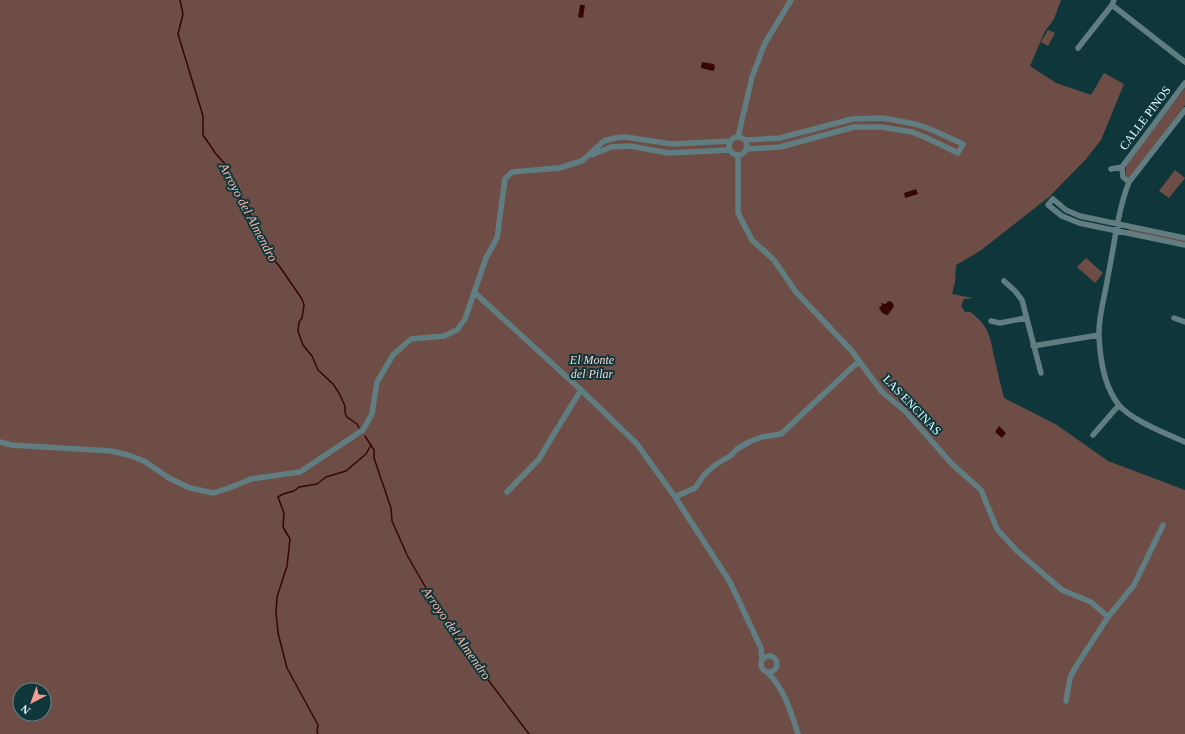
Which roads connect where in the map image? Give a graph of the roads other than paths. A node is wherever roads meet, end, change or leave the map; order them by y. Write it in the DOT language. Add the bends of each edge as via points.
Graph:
graph roads {
  1 [pos="790,0"];
  2 [pos="1113,3"];
  3 [pos="1078,48"];
  4 [pos="1185,62"];
  5 [pos="1185,83"];
  6 [pos="1185,110"];
  7 [pos="738,137"];
  8 [pos="745,140"];
  9 [pos="730,141"];
  10 [pos="746,148"];
  11 [pos="730,150"];
  12 [pos="738,155"];
  13 [pos="590,156"];
  14 [pos="1122,167"];
  15 [pos="1111,170"];
  16 [pos="1129,182"];
  17 [pos="1118,225"];
  18 [pos="1117,231"];
  19 [pos="1185,238"];
  20 [pos="1185,245"];
  21 [pos="1004,281"];
  22 [pos="474,292"];
  23 [pos="1026,318"];
  24 [pos="1174,318"];
  25 [pos="991,321"];
  26 [pos="1185,322"];
  27 [pos="1099,335"];
  28 [pos="1033,346"];
  29 [pos="859,361"];
  30 [pos="1041,373"];
  31 [pos="582,390"];
  32 [pos="1119,405"];
  33 [pos="1093,435"];
  34 [pos="0,442"];
  35 [pos="1185,442"];
  36 [pos="507,492"];
  37 [pos="675,497"];
  38 [pos="1163,525"];
  39 [pos="1108,617"];
  40 [pos="761,648"];
  41 [pos="772,657"];
  42 [pos="762,661"];
  43 [pos="777,667"];
  44 [pos="767,672"];
  45 [pos="776,680"];
  46 [pos="1066,701"];
  47 [pos="798,734"];
  1 -- 7 [label="street" via="765,43 757,63"];
  2 -- 3 [label="street"];
  2 -- 4 [label="street"];
  5 -- 14 [label="street, CALLE PINOS"];
  6 -- 16 [label="street"];
  7 -- 8 [label="street"];
  7 -- 9 [label="street"];
  8 -- 10 [label="street"];
  8 -- 10 [label="street" via="780,138 852,119 883,118 915,124 963,144 958,153 912,132 881,127 854,128 780,147"];
  9 -- 11 [label="street"];
  9 -- 13 [label="street" via="672,144 625,137 615,138 604,141"];
  10 -- 12 [label="street"];
  11 -- 12 [label="street"];
  11 -- 13 [label="street" via="668,153 630,146 610,147"];
  12 -- 29 [label="street, LAS ENCINAS" via="738,213 752,240 774,260 796,292"];
  13 -- 22 [label="street" via="559,168 512,172 505,179 497,238 486,258"];
  14 -- 15 [label="street, CALLE PINOS"];
  14 -- 16 [label="street, CALLE PINOS" via="1123,177"];
  16 -- 17 [label="street"];
  17 -- 18 [label="street"];
  17 -- 18 [label="street" via="1080,216 1066,210 1053,199 1048,205 1078,224"];
  17 -- 19 [label="street"];
  18 -- 20 [label="street"];
  18 -- 27 [label="street"];
  21 -- 23 [label="street" via="1022,300"];
  22 -- 31 [label="street"];
  22 -- 34 [label="street" via="465,319 457,330 444,336 411,338 393,355 376,382 372,414 363,430 300,472 251,479 213,493 190,488 169,478 144,461 128,455 111,451 11,445"];
  23 -- 25 [label="street" via="1000,323"];
  23 -- 28 [label="street"];
  24 -- 26 [label="street"];
  27 -- 28 [label="street"];
  27 -- 32 [label="street" via="1103,368 1109,388"];
  28 -- 30 [label="street"];
  29 -- 37 [label="street" via="781,434 762,437 737,449 704,475 695,488"];
  29 -- 39 [label="street, LAS ENCINAS" via="882,392 905,411 952,464 981,490 997,529 1017,551 1062,590 1091,602"];
  31 -- 36 [label="street" via="539,459"];
  31 -- 37 [label="street" via="637,444"];
  32 -- 33 [label="street"];
  32 -- 35 [label="street" via="1143,422"];
  37 -- 40 [label="street" via="730,582"];
  38 -- 39 [label="street" via="1134,585"];
  39 -- 46 [label="street" via="1075,668 1070,678"];
  40 -- 41 [label="street"];
  40 -- 42 [label="street"];
  41 -- 42 [label="street" via="766,657"];
  41 -- 43 [label="street"];
  42 -- 44 [label="street" via="763,669"];
  43 -- 44 [label="street"];
  43 -- 45 [label="street"];
  44 -- 45 [label="street"];
  45 -- 47 [label="street" via="791,711"];
}
